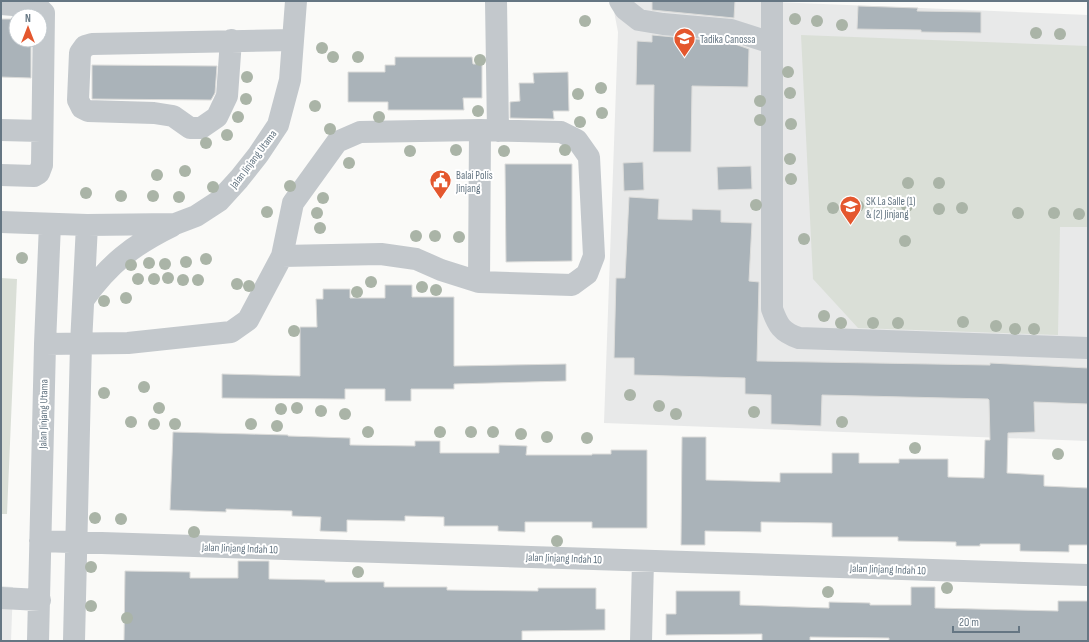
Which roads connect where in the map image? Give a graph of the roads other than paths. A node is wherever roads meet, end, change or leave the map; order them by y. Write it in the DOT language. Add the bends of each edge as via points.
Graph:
graph roads {
  1 [pos="296,1"];
  2 [pos="496,1"];
  3 [pos="620,1"];
  4 [pos="772,1"];
  5 [pos="1,4"];
  6 [pos="231,40"];
  7 [pos="293,40"];
  8 [pos="772,43"];
  9 [pos="1,130"];
  10 [pos="489,130"];
  11 [pos="41,131"];
  12 [pos="1,175"];
  13 [pos="1,222"];
  14 [pos="50,224"];
  15 [pos="175,224"];
  16 [pos="86,225"];
  17 [pos="282,256"];
  18 [pos="479,282"];
  19 [pos="84,299"];
  20 [pos="45,344"];
  21 [pos="81,344"];
  22 [pos="1088,348"];
  23 [pos="40,541"];
  24 [pos="76,542"];
  25 [pos="643,561"];
  26 [pos="1088,575"];
  27 [pos="1,598"];
  28 [pos="40,600"];
  29 [pos="38,641"];
  30 [pos="74,641"];
  31 [pos="641,641"];
  1 -- 7 [label="street, Jalan Jinjang Utama"];
  2 -- 10 [label="street"];
  3 -- 8 [label="street" via="625,9 639,20 731,30"];
  4 -- 8 [label="street"];
  5 -- 11 [label="street" via="38,7 44,13"];
  6 -- 6 [label="street" via="227,96 218,117 201,128 190,128 174,116 88,110 82,108 78,100 80,53 85,46 96,43"];
  6 -- 7 [label="street"];
  7 -- 15 [label="street, Jalan Jinjang Utama" via="290,80 278,125 239,180 219,201 196,216"];
  8 -- 22 [label="street" via="772,309 778,325 788,334 799,338"];
  9 -- 11 [label="street"];
  10 -- 17 [label="street" via="360,132 337,142 293,203"];
  10 -- 18 [label="street"];
  10 -- 18 [label="street" via="561,132 577,140 589,157 594,256 587,274 572,285"];
  11 -- 12 [label="street" via="42,164 39,172 34,176"];
  13 -- 14 [label="street"];
  14 -- 16 [label="street, Jalan Jinjang Utama"];
  14 -- 20 [label="street, Jalan Jinjang Utama"];
  15 -- 16 [label="street, Jalan Jinjang Utama"];
  15 -- 19 [label="street" via="140,243 114,263"];
  16 -- 19 [label="street"];
  17 -- 18 [label="street" via="381,254 416,259"];
  17 -- 21 [label="street" via="248,320 231,332 128,343"];
  19 -- 21 [label="street"];
  20 -- 21 [label="street"];
  20 -- 23 [label="street, Jalan Jinjang Utama"];
  21 -- 24 [label="street"];
  23 -- 24 [label="street, Jalan Jinjang Indah 10"];
  23 -- 28 [label="street, Jalan Jinjang Utama"];
  24 -- 25 [label="street, Jalan Jinjang Indah 10"];
  24 -- 30 [label="street"];
  25 -- 26 [label="street, Jalan Jinjang Indah 10"];
  25 -- 31 [label="street"];
  27 -- 28 [label="street"];
  28 -- 29 [label="street, Jalan Jinjang Utama"];
}
